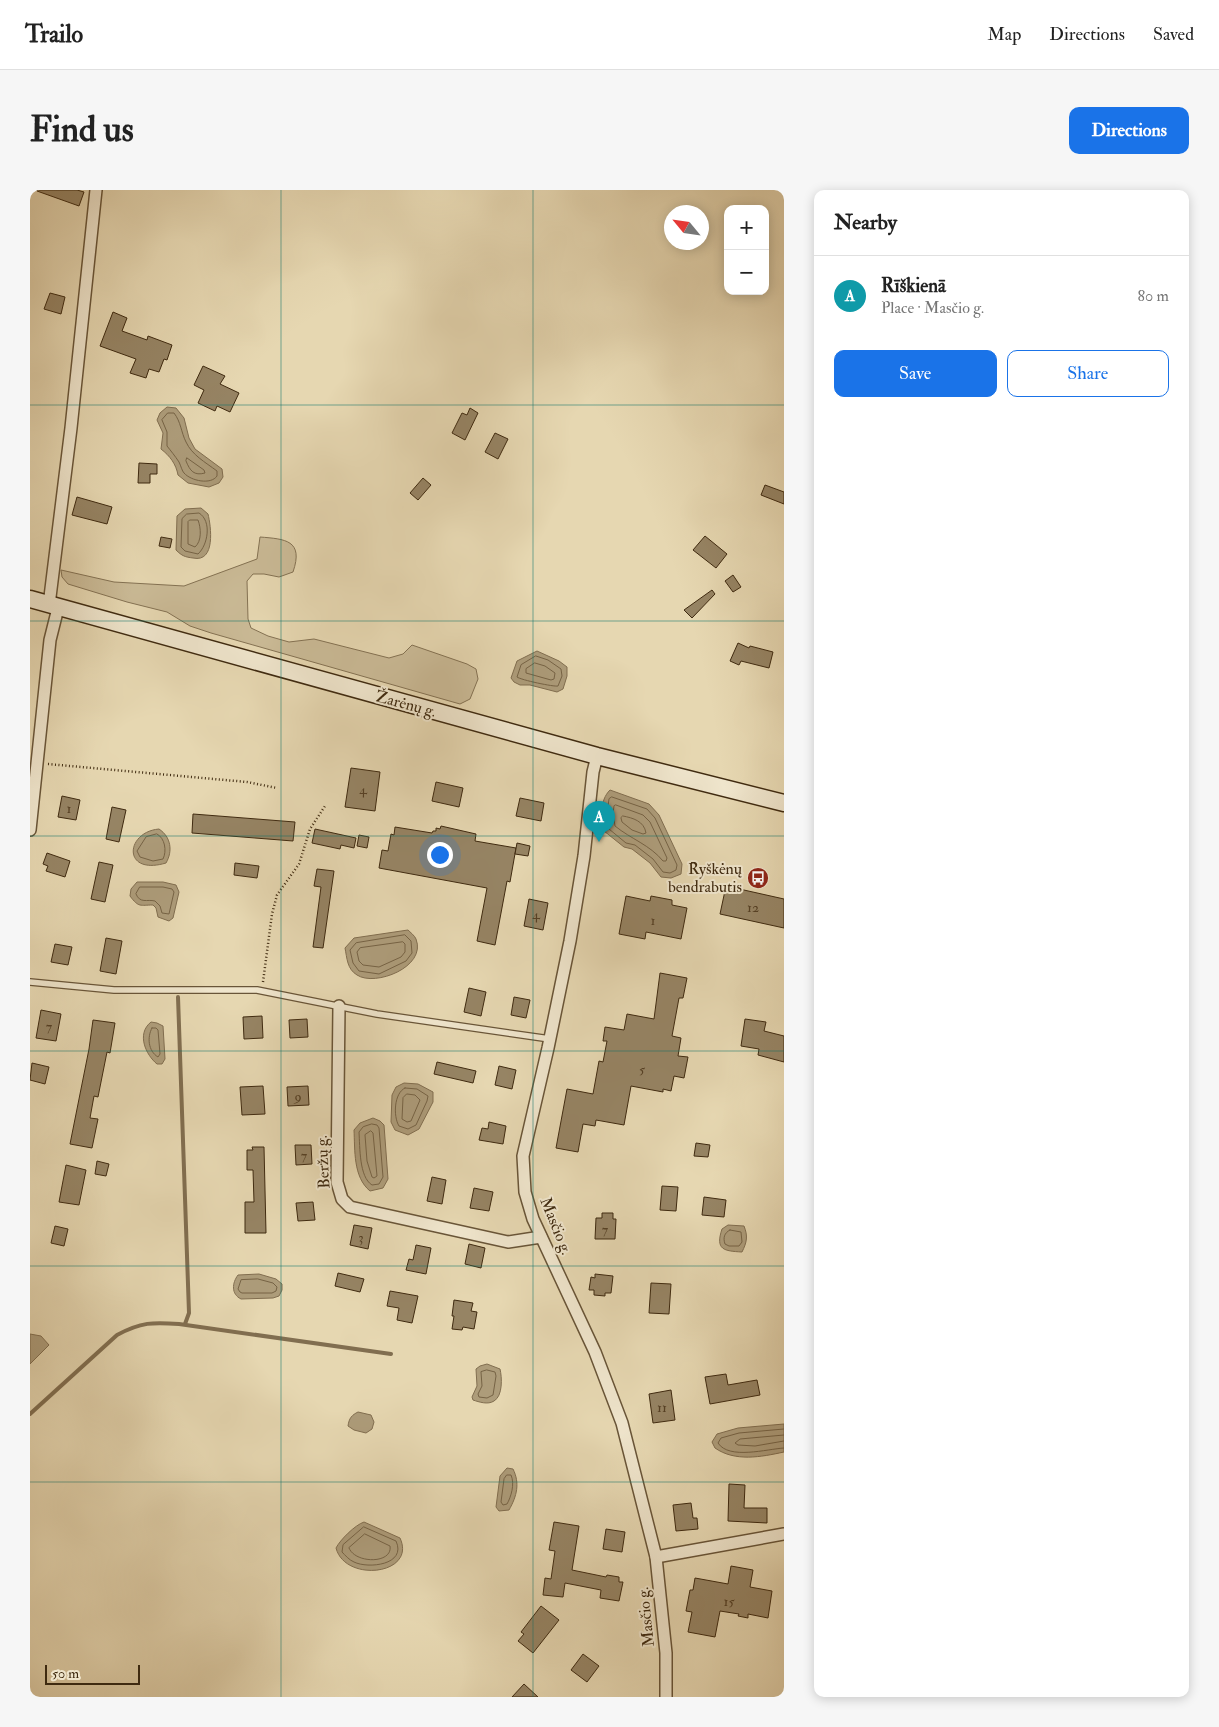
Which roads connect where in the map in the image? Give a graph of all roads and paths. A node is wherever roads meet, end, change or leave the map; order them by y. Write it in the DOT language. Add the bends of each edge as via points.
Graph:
graph roads {
  1 [pos="96,190"];
  2 [pos="30,599"];
  3 [pos="53,606"];
  4 [pos="597,756"];
  5 [pos="34,767"];
  6 [pos="277,788"];
  7 [pos="784,803"];
  8 [pos="325,806"];
  9 [pos="30,830"];
  10 [pos="30,982"];
  11 [pos="262,990"];
  12 [pos="338,1006"];
  13 [pos="550,1039"];
  14 [pos="541,1237"];
  15 [pos="784,1534"];
  16 [pos="656,1557"];
  17 [pos="666,1697"];
  1 -- 3 [label="street"];
  2 -- 3 [label="main road, Žarėnų g."];
  3 -- 4 [label="main road, Žarėnų g."];
  3 -- 5 [label="street"];
  4 -- 7 [label="main road, Žarėnų g."];
  4 -- 13 [label="street, Masčio g." via="570,941"];
  5 -- 6 [label="path" via="247,782"];
  5 -- 9 [label="street"];
  8 -- 11 [label="path" via="310,829 299,864 277,895"];
  10 -- 11 [label="lane" via="114,990"];
  11 -- 12 [label="lane"];
  12 -- 13 [label="lane"];
  12 -- 14 [label="street, Beržų g." via="337,1182 342,1199 350,1207 508,1242"];
  13 -- 14 [label="street, Masčio g." via="523,1156 525,1192"];
  14 -- 16 [label="street, Masčio g." via="594,1352 622,1423"];
  15 -- 16 [label="street"];
  16 -- 17 [label="street, Masčio g." via="666,1653"];
}
